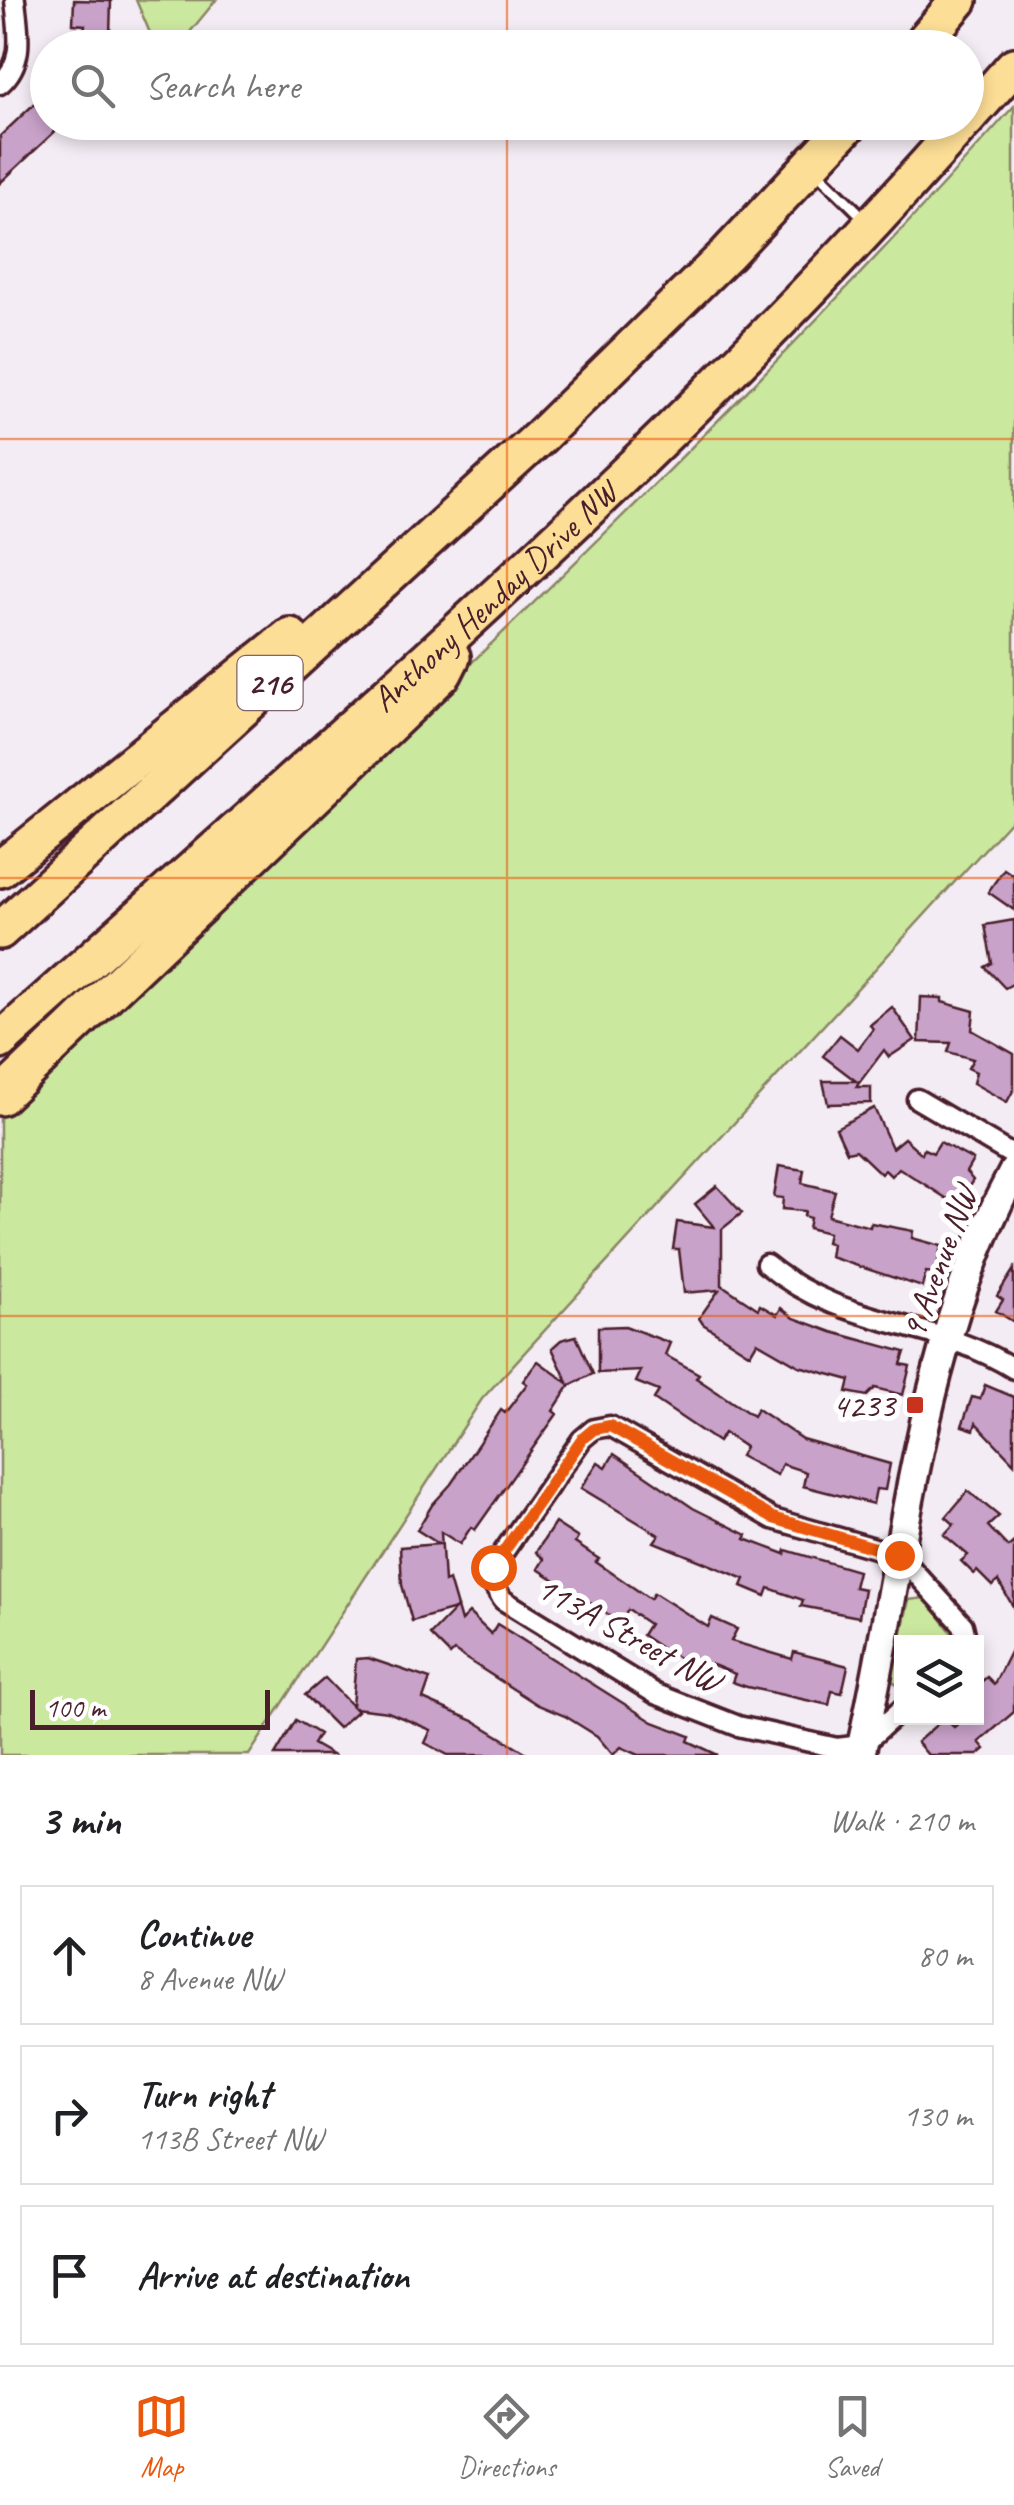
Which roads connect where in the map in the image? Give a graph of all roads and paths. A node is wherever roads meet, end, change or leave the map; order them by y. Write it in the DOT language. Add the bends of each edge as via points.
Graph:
graph roads {
  1 [pos="14,0"];
  2 [pos="959,0"];
  3 [pos="933,30"];
  4 [pos="1014,66"];
  5 [pos="0,84"];
  6 [pos="984,100"];
  7 [pos="835,140"];
  8 [pos="948,140"];
  9 [pos="812,166"];
  10 [pos="872,226"];
  11 [pos="541,436"];
  12 [pos="476,612"];
  13 [pos="0,870"];
  14 [pos="0,931"];
  15 [pos="0,1041"];
  16 [pos="0,1097"];
  17 [pos="917,1099"];
  18 [pos="1014,1156"];
  19 [pos="1014,1171"];
  20 [pos="766,1264"];
  21 [pos="947,1337"];
  22 [pos="1014,1369"];
  23 [pos="899,1555"];
  24 [pos="965,1635"];
  25 [pos="894,1717"];
  26 [pos="861,1750"];
  1 -- 5 [label="street" via="19,50"];
  2 -- 3 [label="highway"];
  4 -- 6 [label="highway, Anthony Henday Drive NW / 216"];
  7 -- 9 [label="highway, 216"];
  8 -- 10 [label="highway, Anthony Henday Drive NW / 216"];
  9 -- 10 [label="lane"];
  9 -- 11 [label="highway, 216"];
  10 -- 12 [label="highway, Anthony Henday Drive NW / 216"];
  11 -- 13 [label="highway"];
  11 -- 14 [label="highway, 216"];
  12 -- 15 [label="highway, Anthony Henday Drive NW / 216"];
  12 -- 16 [label="highway" via="444,673"];
  17 -- 18 [label="street, 9 Avenue NW"];
  19 -- 21 [label="street, 9 Avenue NW" via="979,1243"];
  20 -- 21 [label="street" via="836,1308"];
  21 -- 22 [label="street"];
  21 -- 23 [label="street, 9 Avenue NW"];
  23 -- 24 [label="street"];
  23 -- 26 [label="street, 9 Avenue NW"];
  23 -- 26 [label="street, 113A Street NW" via="773,1518 625,1431 600,1426 582,1439 496,1560 492,1583 503,1600 684,1708 738,1726"];
  25 -- 26 [label="street"];
}
